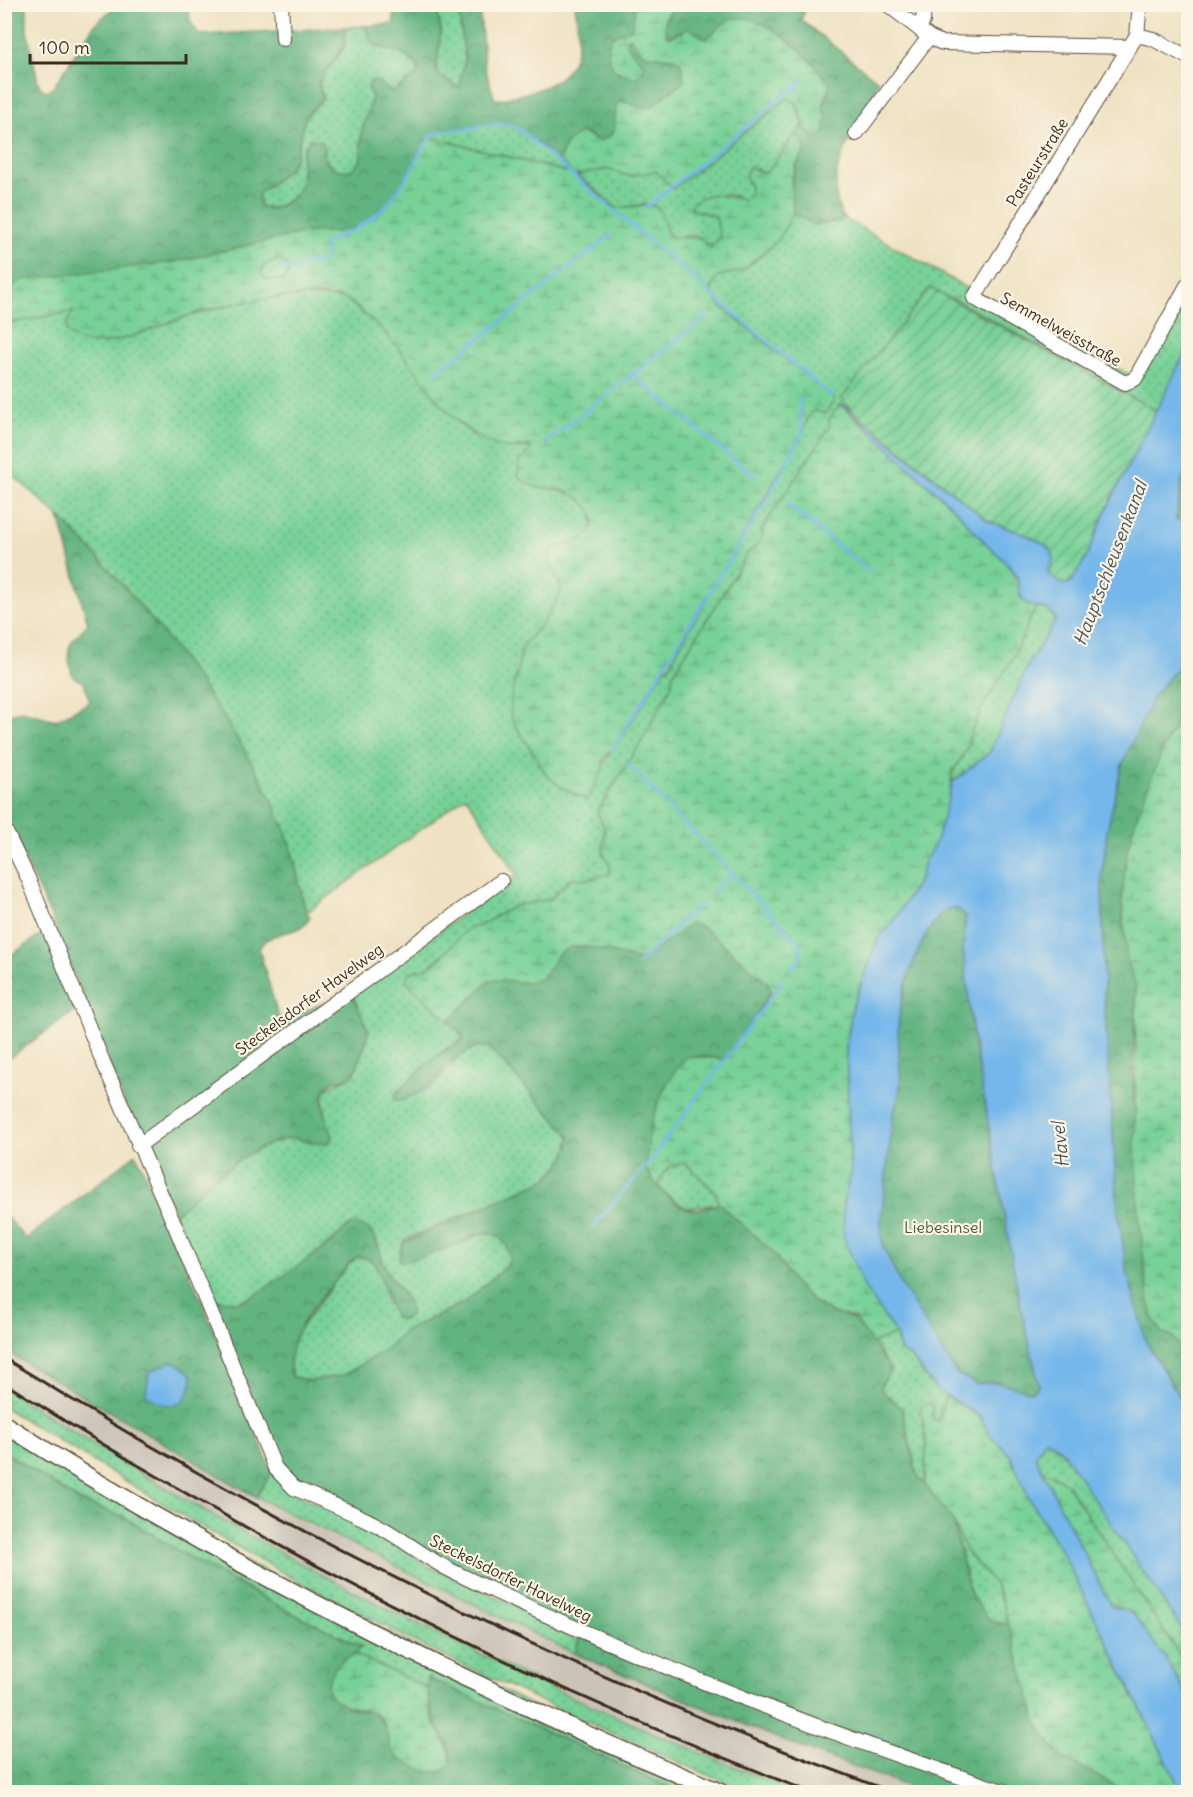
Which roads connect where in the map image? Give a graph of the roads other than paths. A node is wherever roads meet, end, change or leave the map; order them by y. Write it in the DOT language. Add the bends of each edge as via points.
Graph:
graph roads {
  1 [pos="281,4"];
  2 [pos="887,4"];
  3 [pos="924,4"];
  4 [pos="1140,4"];
  5 [pos="924,33"];
  6 [pos="283,39"];
  7 [pos="1134,41"];
  8 [pos="1188,57"];
  9 [pos="856,134"];
  10 [pos="1188,284"];
  11 [pos="974,294"];
  12 [pos="4,828"];
  13 [pos="501,882"];
  14 [pos="138,1146"];
  15 [pos="4,1424"];
  16 [pos="720,1792"];
  17 [pos="1005,1792"];
  1 -- 6 [label="street"];
  2 -- 5 [label="street"];
  3 -- 5 [label="street"];
  4 -- 7 [label="street"];
  5 -- 7 [label="street" via="942,43"];
  5 -- 9 [label="street"];
  7 -- 8 [label="street" via="1153,39"];
  7 -- 11 [label="street, Pasteurstraße"];
  10 -- 11 [label="street, Semmelweisstraße" via="1136,379 1125,383 977,302"];
  12 -- 14 [label="street, Steckelsdorfer Havelweg"];
  13 -- 14 [label="street, Steckelsdorfer Havelweg"];
  14 -- 17 [label="street, Steckelsdorfer Havelweg" via="275,1468 294,1488 385,1530 454,1572 606,1641 816,1726"];
  15 -- 16 [label="main road" via="186,1533 398,1646 567,1727"];
}
